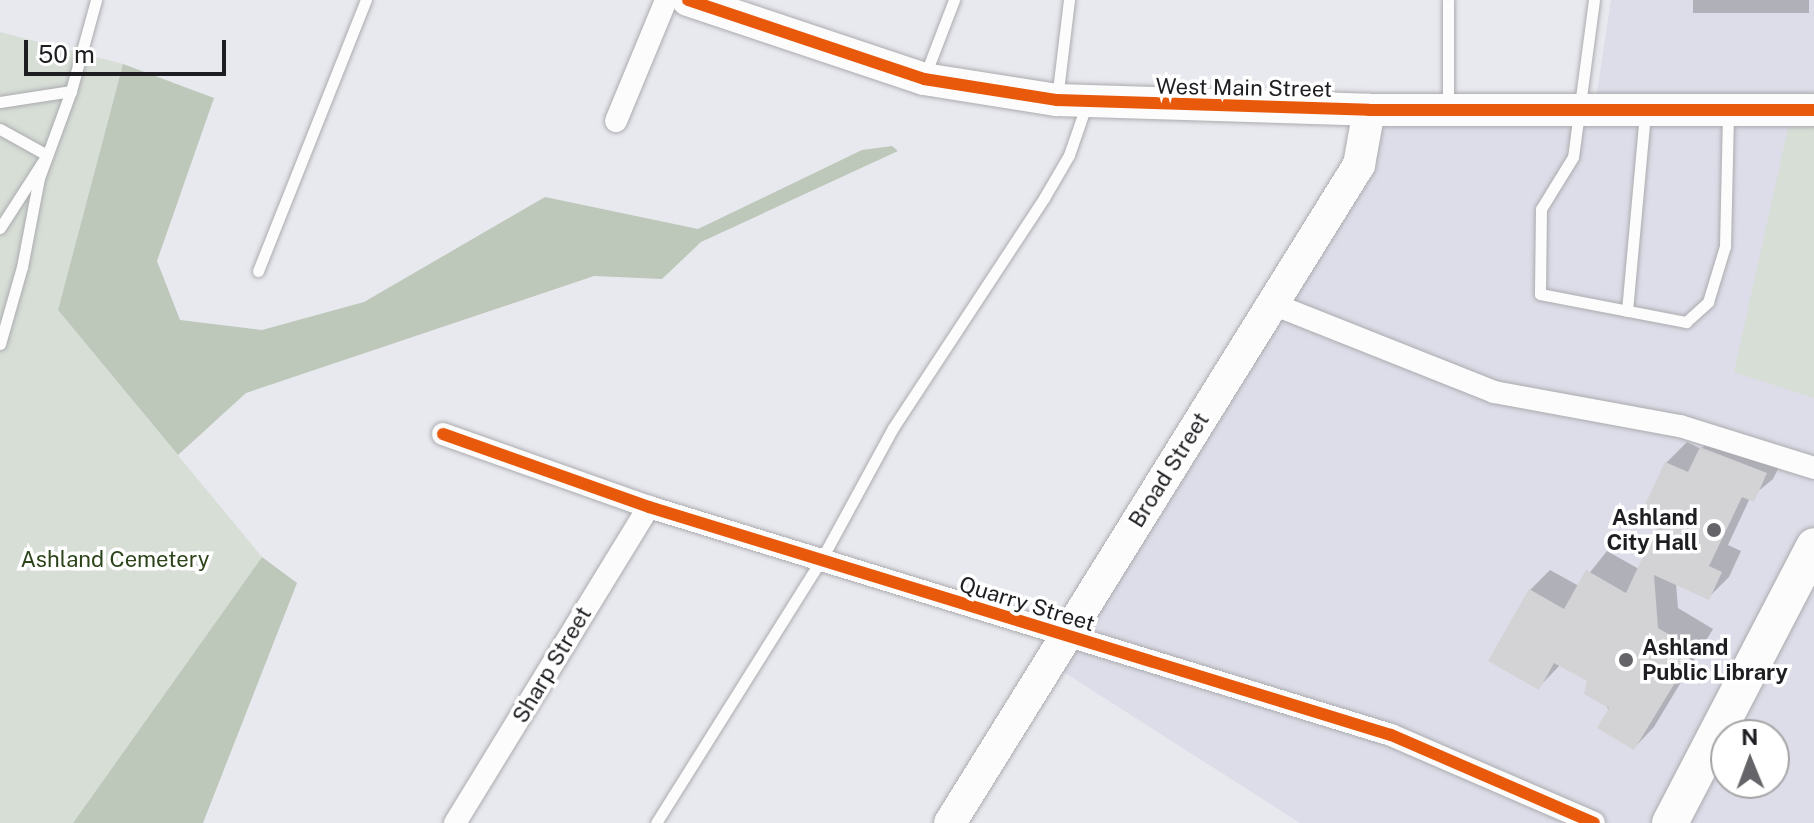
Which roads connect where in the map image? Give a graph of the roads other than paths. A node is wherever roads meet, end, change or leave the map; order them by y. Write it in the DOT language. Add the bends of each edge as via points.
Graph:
graph roads {
  1 [pos="96,0"];
  2 [pos="366,0"];
  3 [pos="666,0"];
  4 [pos="688,0"];
  5 [pos="954,0"];
  6 [pos="1069,0"];
  7 [pos="1448,0"];
  8 [pos="1594,0"];
  9 [pos="924,79"];
  10 [pos="71,91"];
  11 [pos="1072,101"];
  12 [pos="0,102"];
  13 [pos="1369,110"];
  14 [pos="1448,110"];
  15 [pos="1579,110"];
  16 [pos="1646,110"];
  17 [pos="1728,110"];
  18 [pos="1814,110"];
  19 [pos="616,121"];
  20 [pos="0,129"];
  21 [pos="47,155"];
  22 [pos="0,228"];
  23 [pos="258,271"];
  24 [pos="1273,304"];
  25 [pos="1627,311"];
  26 [pos="0,344"];
  27 [pos="443,434"];
  28 [pos="1814,468"];
  29 [pos="649,507"];
  30 [pos="1814,546"];
  31 [pos="821,560"];
  32 [pos="1065,637"];
  33 [pos="455,823"];
  34 [pos="656,823"];
  35 [pos="950,823"];
  36 [pos="1594,823"];
  37 [pos="1670,823"];
  1 -- 10 [label="lane"];
  2 -- 23 [label="lane"];
  3 -- 19 [label="street"];
  4 -- 9 [label="street, West Main Street"];
  5 -- 9 [label="lane"];
  6 -- 11 [label="lane"];
  7 -- 14 [label="lane"];
  8 -- 15 [label="lane"];
  9 -- 11 [label="street, West Main Street"];
  10 -- 12 [label="lane"];
  10 -- 21 [label="lane"];
  11 -- 13 [label="street, West Main Street"];
  11 -- 31 [label="lane" via="1069,155 893,428"];
  13 -- 14 [label="street, West Main Street"];
  13 -- 24 [label="street, Broad Street" via="1359,165"];
  14 -- 15 [label="street, West Main Street"];
  15 -- 16 [label="street, West Main Street"];
  15 -- 25 [label="lane" via="1573,157 1541,209 1540,294"];
  16 -- 17 [label="street, West Main Street"];
  16 -- 25 [label="lane"];
  17 -- 18 [label="street, West Main Street"];
  17 -- 25 [label="lane" via="1725,246 1708,302 1686,322"];
  20 -- 21 [label="lane"];
  21 -- 22 [label="lane"];
  21 -- 26 [label="lane"];
  24 -- 28 [label="street" via="1494,392 1680,426"];
  24 -- 32 [label="street, Broad Street"];
  27 -- 29 [label="street, Quarry Street"];
  29 -- 31 [label="street, Quarry Street"];
  29 -- 33 [label="street, Sharp Street"];
  30 -- 37 [label="main road"];
  31 -- 32 [label="street, Quarry Street"];
  31 -- 34 [label="lane"];
  32 -- 35 [label="street, Broad Street"];
  32 -- 36 [label="street, Quarry Street" via="1391,735"];
}
